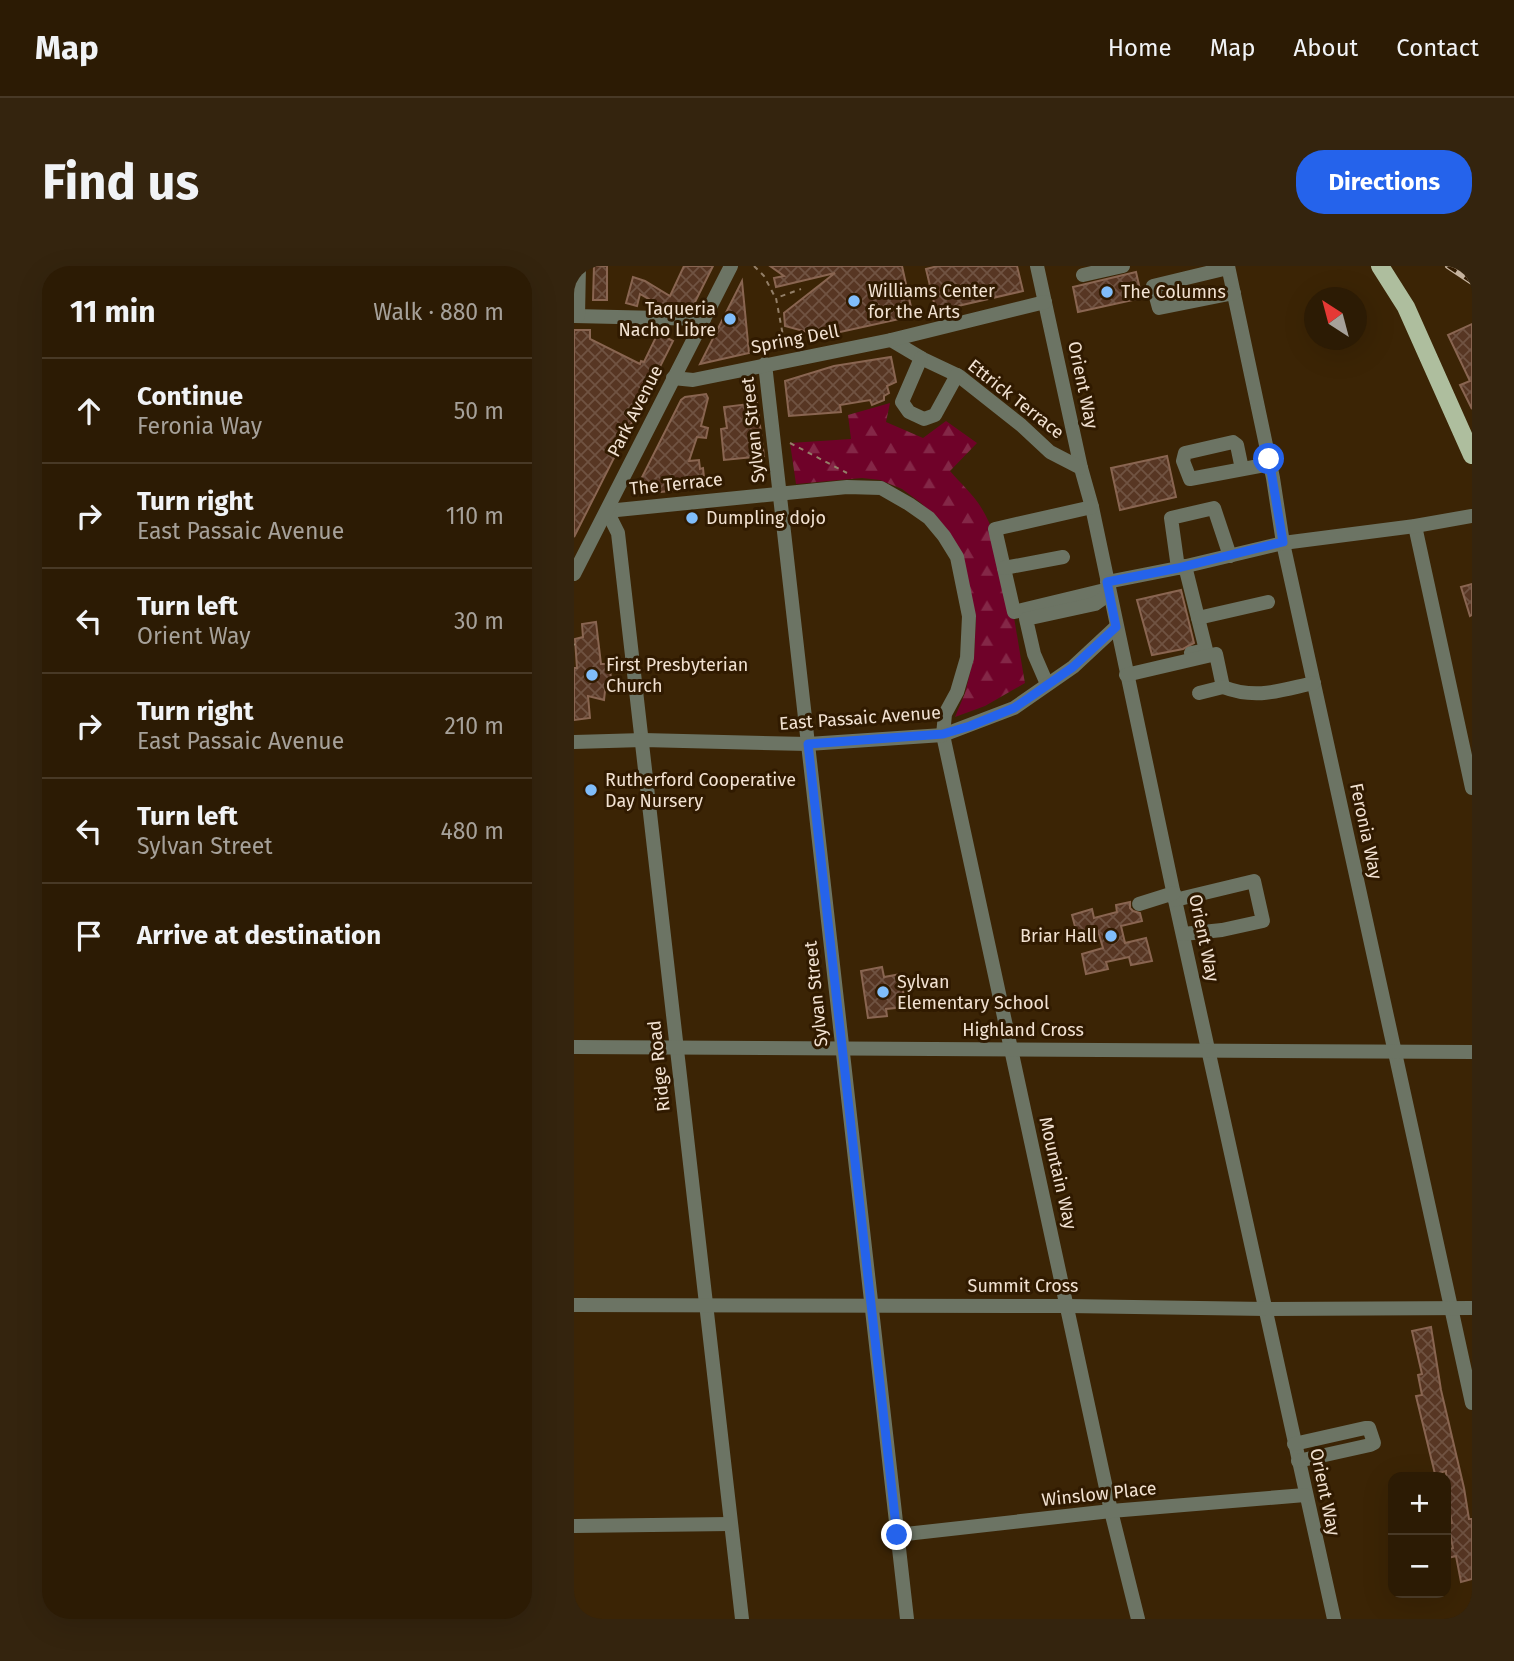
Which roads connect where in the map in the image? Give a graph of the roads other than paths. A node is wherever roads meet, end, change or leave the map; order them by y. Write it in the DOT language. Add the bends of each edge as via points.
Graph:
graph roads {
  1 [pos="579,266"];
  2 [pos="732,266"];
  3 [pos="1037,266"];
  4 [pos="1123,266"];
  5 [pos="1380,266"];
  6 [pos="1228,267"];
  7 [pos="1083,275"];
  8 [pos="1234,293"];
  9 [pos="1045,302"];
  10 [pos="576,316"];
  11 [pos="704,319"];
  12 [pos="891,340"];
  13 [pos="921,358"];
  14 [pos="765,364"];
  15 [pos="957,375"];
  16 [pos="673,378"];
  17 [pos="1472,455"];
  18 [pos="1270,464"];
  19 [pos="1081,468"];
  20 [pos="1242,469"];
  21 [pos="780,493"];
  22 [pos="1092,507"];
  23 [pos="607,511"];
  24 [pos="1472,516"];
  25 [pos="1415,526"];
  26 [pos="1283,542"];
  27 [pos="1230,556"];
  28 [pos="1063,557"];
  29 [pos="1182,567"];
  30 [pos="1004,568"];
  31 [pos="574,574"];
  32 [pos="1108,588"];
  33 [pos="1268,602"];
  34 [pos="1198,618"];
  35 [pos="1116,627"];
  36 [pos="1125,671"];
  37 [pos="1047,684"];
  38 [pos="1314,684"];
  39 [pos="1223,688"];
  40 [pos="1199,693"];
  41 [pos="943,734"];
  42 [pos="643,740"];
  43 [pos="574,742"];
  44 [pos="808,744"];
  45 [pos="1472,788"];
  46 [pos="1175,897"];
  47 [pos="1139,904"];
  48 [pos="1183,934"];
  49 [pos="574,1047"];
  50 [pos="676,1048"];
  51 [pos="842,1049"];
  52 [pos="1010,1050"];
  53 [pos="1209,1050"];
  54 [pos="1472,1052"];
  55 [pos="1395,1053"];
  56 [pos="873,1304"];
  57 [pos="574,1305"];
  58 [pos="705,1306"];
  59 [pos="1068,1306"];
  60 [pos="1451,1308"];
  61 [pos="1472,1308"];
  62 [pos="1266,1309"];
  63 [pos="1472,1402"];
  64 [pos="1294,1444"];
  65 [pos="1298,1461"];
  66 [pos="1305,1495"];
  67 [pos="1111,1511"];
  68 [pos="730,1524"];
  69 [pos="574,1526"];
  70 [pos="897,1535"];
  71 [pos="742,1619"];
  72 [pos="907,1619"];
  73 [pos="1138,1619"];
  74 [pos="1334,1619"];
  1 -- 10 [label="street"];
  2 -- 11 [label="street, Park Avenue"];
  3 -- 9 [label="street, Orient Way"];
  4 -- 7 [label="street"];
  5 -- 17 [label="main road" via="1406,307"];
  6 -- 8 [label="street, Feronia Way"];
  6 -- 8 [label="street" via="1153,286 1159,308"];
  8 -- 18 [label="street, Feronia Way"];
  9 -- 12 [label="street, Spring Dell"];
  9 -- 19 [label="street, Orient Way"];
  10 -- 11 [label="street"];
  11 -- 16 [label="street, Park Avenue"];
  12 -- 13 [label="street, Ettrick Terrace"];
  12 -- 14 [label="street, Spring Dell"];
  13 -- 15 [label="street, Ettrick Terrace"];
  13 -- 15 [label="street" via="902,402 909,412 924,419 935,415"];
  14 -- 16 [label="street, Spring Dell" via="693,380"];
  14 -- 21 [label="street, Sylvan Street"];
  15 -- 19 [label="street, Ettrick Terrace" via="1050,452"];
  16 -- 23 [label="street, Park Avenue"];
  18 -- 20 [label="street"];
  18 -- 26 [label="street, Feronia Way"];
  19 -- 22 [label="street, Orient Way"];
  21 -- 23 [label="street, The Terrace"];
  21 -- 41 [label="street, The Terrace" via="881,488 929,518 944,536 957,557 969,616 967,658 945,714"];
  21 -- 44 [label="street, Sylvan Street"];
  22 -- 30 [label="street" via="995,529"];
  22 -- 32 [label="street, Orient Way"];
  23 -- 31 [label="street, Park Avenue"];
  23 -- 42 [label="street, Ridge Road" via="618,533"];
  24 -- 25 [label="street"];
  25 -- 26 [label="street"];
  25 -- 45 [label="street"];
  26 -- 27 [label="street"];
  26 -- 38 [label="street, Feronia Way"];
  27 -- 29 [label="street"];
  27 -- 29 [label="street" via="1214,508 1171,518"];
  28 -- 30 [label="street"];
  29 -- 32 [label="street"];
  29 -- 34 [label="street"];
  30 -- 32 [label="street" via="1014,612"];
  32 -- 35 [label="street, Orient Way"];
  32 -- 37 [label="street" via="1095,604 1026,619"];
  33 -- 34 [label="street"];
  34 -- 36 [label="street" via="1206,650"];
  35 -- 36 [label="street, Orient Way"];
  35 -- 37 [label="street, East Passaic Avenue"];
  36 -- 39 [label="street" via="1216,654"];
  36 -- 46 [label="street, Orient Way"];
  37 -- 41 [label="street, East Passaic Avenue" via="1014,708"];
  38 -- 39 [label="street" via="1256,696"];
  38 -- 55 [label="street, Feronia Way"];
  39 -- 40 [label="street"];
  41 -- 44 [label="street, East Passaic Avenue"];
  41 -- 52 [label="street, Mountain Way"];
  42 -- 43 [label="street, East Passaic Avenue"];
  42 -- 44 [label="street, East Passaic Avenue"];
  42 -- 50 [label="street, Ridge Road"];
  44 -- 51 [label="street, Sylvan Street"];
  46 -- 47 [label="street"];
  46 -- 48 [label="street, Orient Way"];
  46 -- 48 [label="street" via="1254,881 1263,921"];
  48 -- 53 [label="street, Orient Way"];
  49 -- 50 [label="street, Highland Cross"];
  50 -- 51 [label="street, Highland Cross"];
  50 -- 58 [label="street, Ridge Road"];
  51 -- 52 [label="street, Highland Cross"];
  51 -- 56 [label="street, Sylvan Street"];
  52 -- 53 [label="street, Highland Cross"];
  52 -- 59 [label="street, Mountain Way"];
  53 -- 55 [label="street, Highland Cross"];
  53 -- 62 [label="street, Orient Way"];
  54 -- 55 [label="street, Highland Cross"];
  55 -- 60 [label="street, Feronia Way"];
  56 -- 58 [label="street, Summit Cross"];
  56 -- 59 [label="street, Summit Cross"];
  56 -- 70 [label="street, Sylvan Street"];
  57 -- 58 [label="street, Summit Cross"];
  58 -- 68 [label="street, Ridge Road"];
  59 -- 62 [label="street, Summit Cross"];
  59 -- 67 [label="street, Mountain Way"];
  60 -- 61 [label="street, Summit Cross"];
  60 -- 62 [label="street, Summit Cross"];
  60 -- 63 [label="street, Feronia Way"];
  62 -- 64 [label="street, Orient Way"];
  64 -- 65 [label="street, Orient Way"];
  64 -- 65 [label="street" via="1365,1428 1372,1433 1374,1443 1370,1445"];
  65 -- 66 [label="street, Orient Way"];
  66 -- 67 [label="street, Winslow Place"];
  66 -- 74 [label="street, Orient Way"];
  67 -- 70 [label="street, Winslow Place"];
  67 -- 73 [label="street, Mountain Way"];
  68 -- 69 [label="street"];
  68 -- 71 [label="street, Ridge Road"];
  70 -- 72 [label="street, Sylvan Street"];
}
